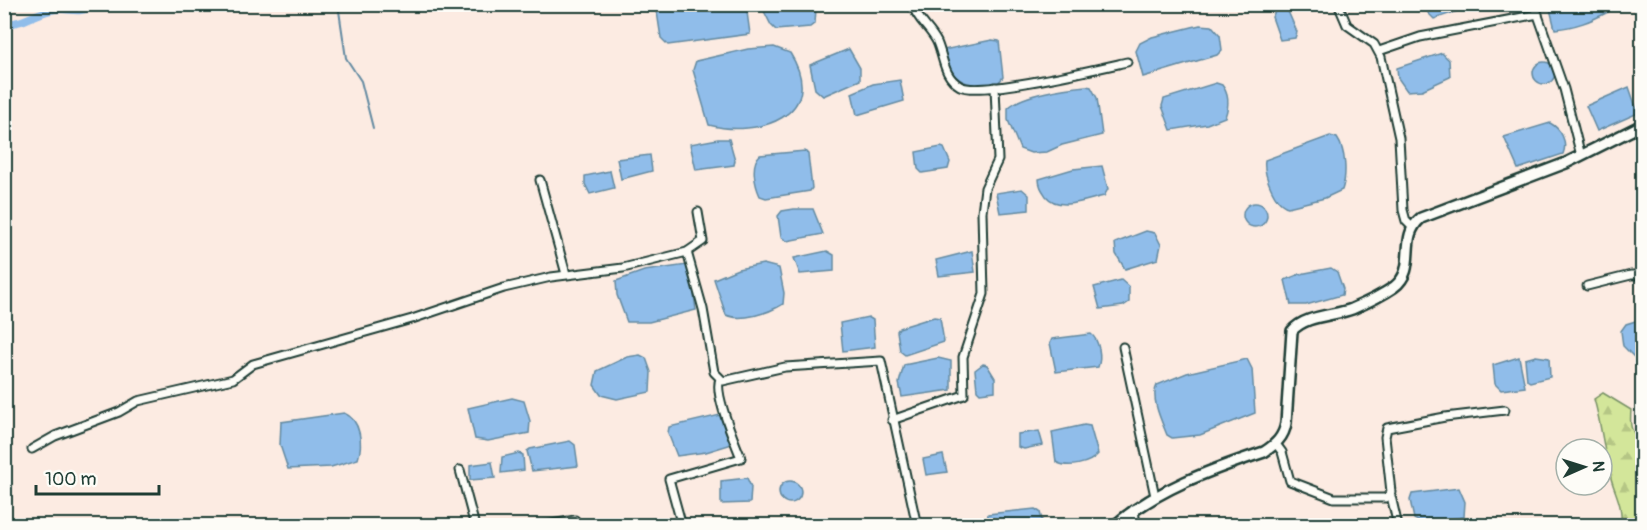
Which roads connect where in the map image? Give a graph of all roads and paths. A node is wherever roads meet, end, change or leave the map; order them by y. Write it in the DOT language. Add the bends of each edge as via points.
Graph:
graph roads {
  1 [pos="912,4"];
  2 [pos="1338,4"];
  3 [pos="1534,4"];
  4 [pos="1538,14"];
  5 [pos="1379,51"];
  6 [pos="1127,62"];
  7 [pos="995,87"];
  8 [pos="1642,125"];
  9 [pos="1581,156"];
  10 [pos="540,180"];
  11 [pos="698,212"];
  12 [pos="1412,227"];
  13 [pos="687,252"];
  14 [pos="566,274"];
  15 [pos="1642,275"];
  16 [pos="1587,286"];
  17 [pos="1123,347"];
  18 [pos="720,379"];
  19 [pos="1505,410"];
  20 [pos="892,420"];
  21 [pos="1276,444"];
  22 [pos="32,449"];
  23 [pos="460,471"];
  24 [pos="1155,496"];
  25 [pos="1391,496"];
  26 [pos="1134,509"];
  27 [pos="575,520"];
  28 [pos="475,525"];
  29 [pos="540,525"];
  30 [pos="682,525"];
  31 [pos="916,525"];
  32 [pos="1114,525"];
  33 [pos="1136,525"];
  34 [pos="1398,525"];
  1 -- 7 [label="street" via="937,42 953,81 965,88"];
  2 -- 5 [label="street" via="1347,25"];
  3 -- 4 [label="street"];
  4 -- 5 [label="street" via="1420,37"];
  4 -- 9 [label="street"];
  5 -- 12 [label="street" via="1399,138 1403,210"];
  6 -- 7 [label="street"];
  7 -- 20 [label="street" via="998,160 985,188 984,294 963,357 964,395"];
  8 -- 9 [label="main road"];
  9 -- 12 [label="main road" via="1421,218"];
  10 -- 14 [label="street"];
  11 -- 13 [label="street" via="703,241"];
  12 -- 21 [label="main road" via="1407,243 1408,268 1401,281 1359,306 1299,324 1292,331 1286,423"];
  13 -- 14 [label="street" via="623,268"];
  13 -- 18 [label="street" via="703,309 714,372"];
  14 -- 22 [label="street" via="504,288 412,319 253,364 233,379 138,401"];
  15 -- 16 [label="street"];
  17 -- 24 [label="street"];
  18 -- 20 [label="street" via="785,367 881,361"];
  18 -- 30 [label="street" via="717,384 723,410 741,458 669,479"];
  19 -- 25 [label="street" via="1387,428"];
  20 -- 31 [label="street"];
  21 -- 24 [label="main road"];
  21 -- 25 [label="street" via="1290,481 1334,498"];
  23 -- 28 [label="street"];
  24 -- 26 [label="main road"];
  25 -- 34 [label="street"];
  26 -- 32 [label="main road"];
  26 -- 33 [label="street"];
  27 -- 29 [label="street"];
}
